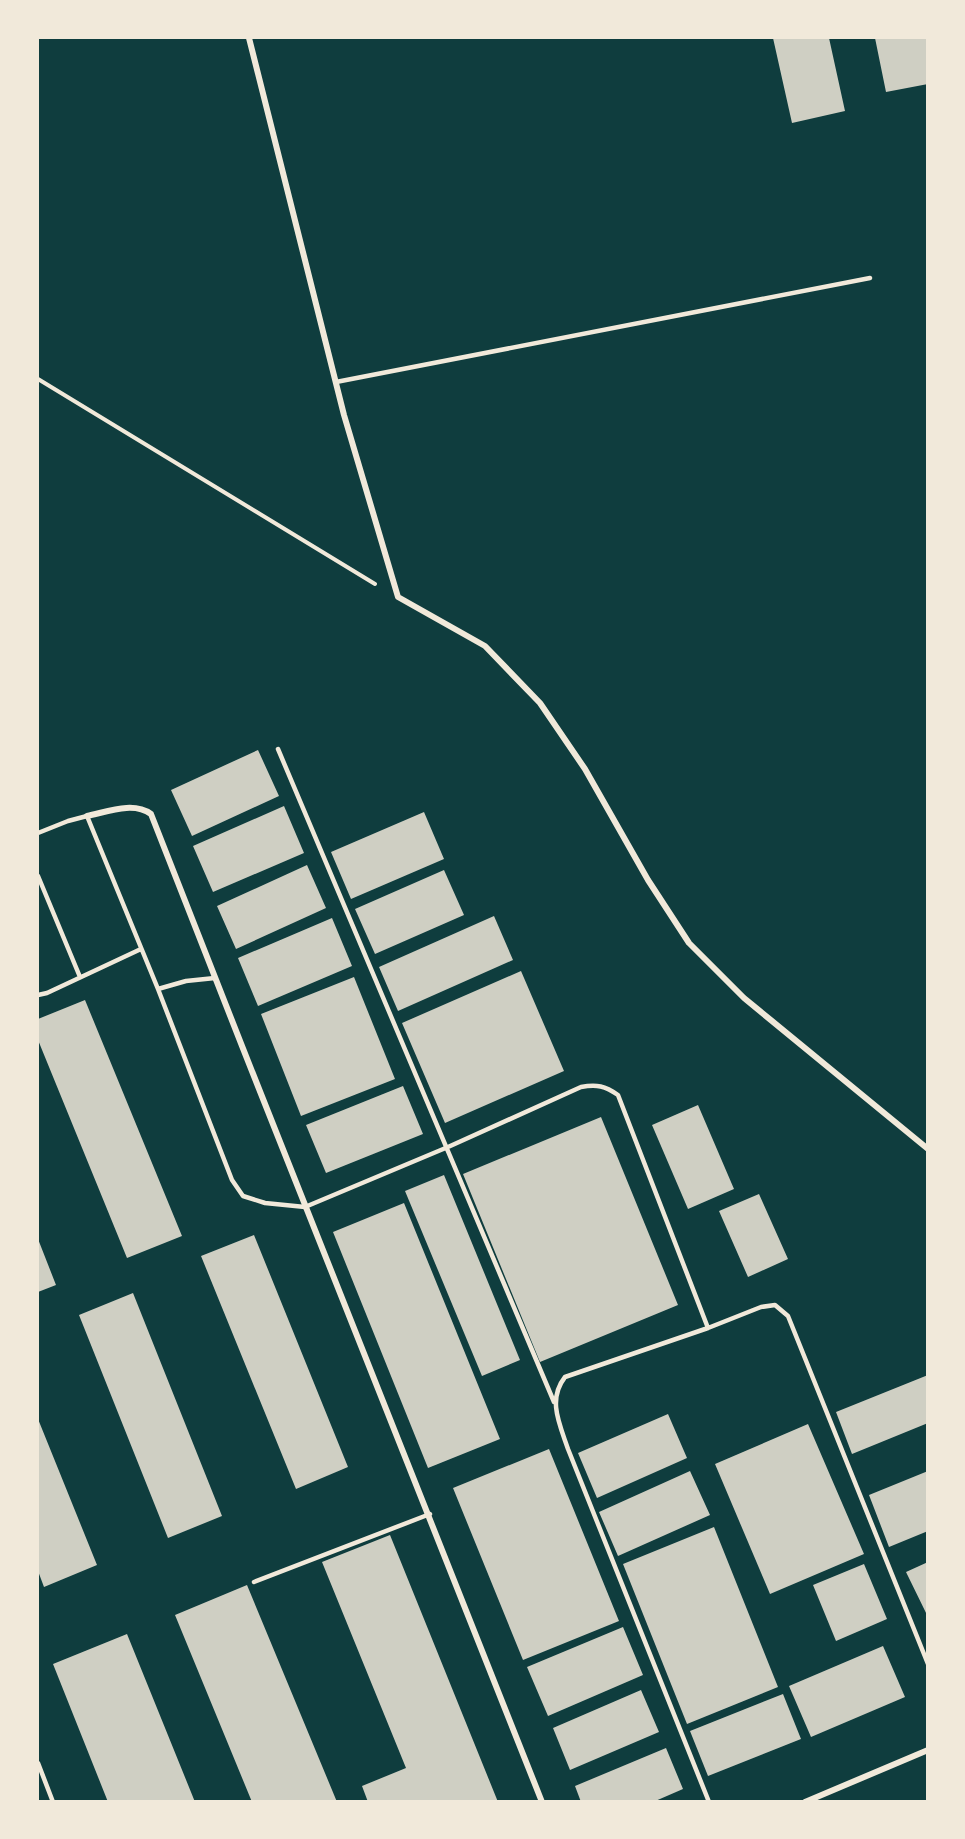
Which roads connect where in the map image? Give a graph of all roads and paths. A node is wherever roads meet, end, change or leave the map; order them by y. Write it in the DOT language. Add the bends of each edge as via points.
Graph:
graph roads {
  1 [pos="249,38"];
  2 [pos="870,278"];
  3 [pos="38,379"];
  4 [pos="336,382"];
  5 [pos="398,597"];
  6 [pos="278,749"];
  7 [pos="87,816"];
  8 [pos="38,833"];
  9 [pos="38,876"];
  10 [pos="141,950"];
  11 [pos="80,977"];
  12 [pos="215,978"];
  13 [pos="158,989"];
  14 [pos="38,995"];
  15 [pos="448,1147"];
  16 [pos="927,1149"];
  17 [pos="305,1207"];
  18 [pos="708,1328"];
  19 [pos="554,1402"];
  20 [pos="430,1514"];
  21 [pos="254,1582"];
  22 [pos="927,1664"];
  23 [pos="927,1750"];
  24 [pos="38,1763"];
  25 [pos="45,1781"];
  26 [pos="38,1784"];
  27 [pos="53,1802"];
  28 [pos="542,1802"];
  29 [pos="709,1802"];
  30 [pos="805,1802"];
  1 -- 4 [label="street"];
  2 -- 4 [label="lane"];
  3 -- 5 [label="path"];
  4 -- 5 [label="street"];
  5 -- 16 [label="street" via="485,646 540,703 585,769 689,943 744,998"];
  6 -- 15 [label="lane"];
  7 -- 8 [label="lane"];
  7 -- 10 [label="lane"];
  7 -- 12 [label="street" via="133,807 151,814"];
  9 -- 11 [label="lane"];
  10 -- 11 [label="lane"];
  10 -- 13 [label="lane"];
  11 -- 14 [label="lane"];
  12 -- 13 [label="lane"];
  12 -- 17 [label="street"];
  13 -- 17 [label="lane" via="237,1188 243,1196 265,1203"];
  15 -- 17 [label="lane"];
  15 -- 18 [label="lane" via="581,1087 596,1084 608,1088 618,1095"];
  15 -- 19 [label="lane"];
  17 -- 20 [label="street"];
  18 -- 19 [label="lane" via="564,1377"];
  18 -- 22 [label="lane" via="768,1306 775,1305 788,1316"];
  19 -- 29 [label="lane" via="568,1449"];
  20 -- 21 [label="lane"];
  20 -- 28 [label="street"];
  23 -- 30 [label="street"];
  24 -- 25 [label="lane"];
  25 -- 26 [label="lane"];
  25 -- 27 [label="lane"];
}
